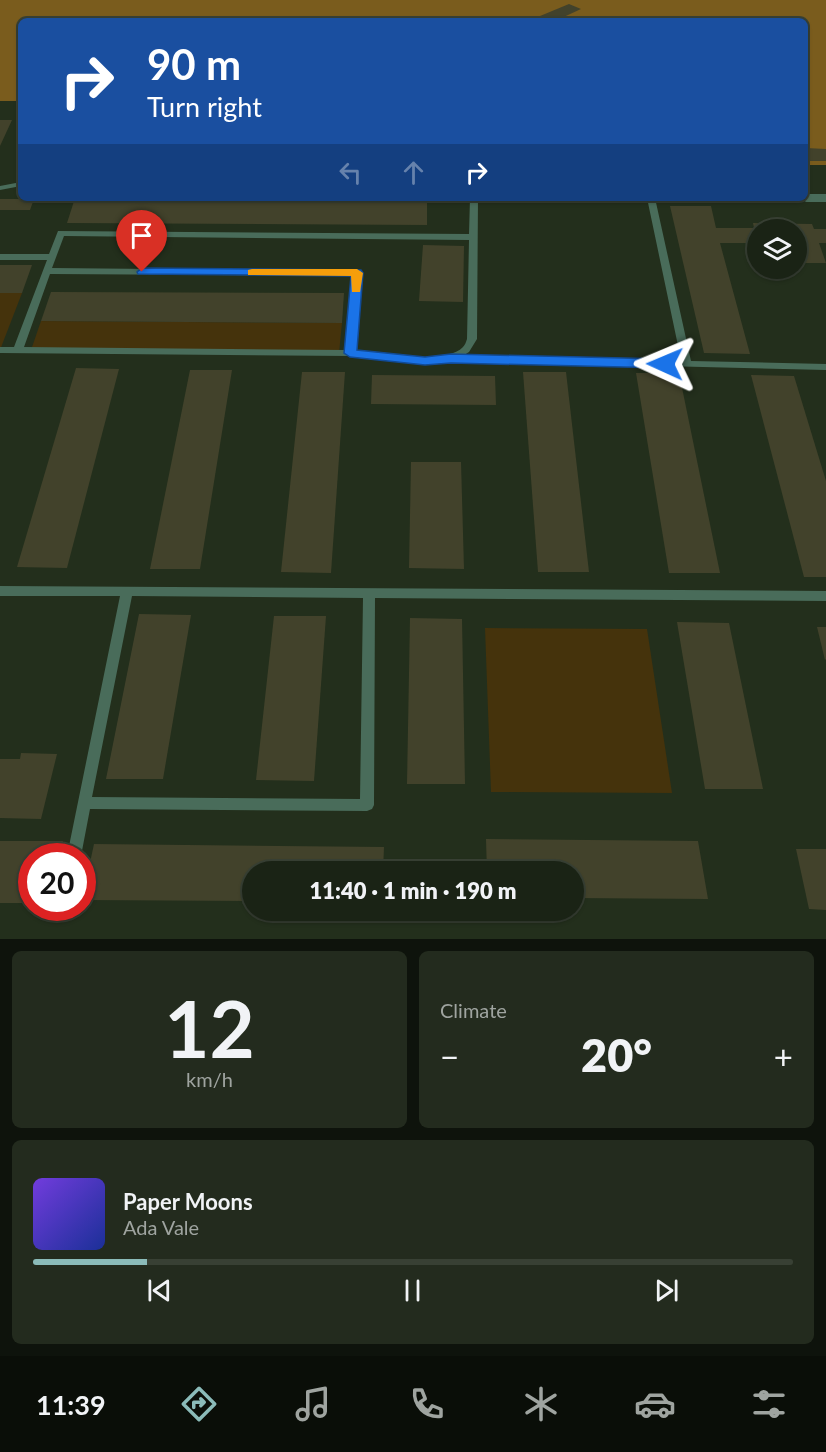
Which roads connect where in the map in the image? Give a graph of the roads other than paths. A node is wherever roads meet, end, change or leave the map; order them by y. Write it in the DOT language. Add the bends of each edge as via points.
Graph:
graph roads {
  1 [pos="18,185"];
  2 [pos="0,188"];
  3 [pos="808,198"];
  4 [pos="826,198"];
  5 [pos="474,201"];
  6 [pos="652,201"];
  7 [pos="473,237"];
  8 [pos="0,256"];
  9 [pos="52,257"];
  10 [pos="47,271"];
  11 [pos="0,350"];
  12 [pos="18,350"];
  13 [pos="350,353"];
  14 [pos="451,358"];
  15 [pos="687,364"];
  16 [pos="826,367"];
  17 [pos="0,591"];
  18 [pos="127,592"];
  19 [pos="369,593"];
  20 [pos="826,596"];
  21 [pos="85,803"];
  22 [pos="77,843"];
  1 -- 2 [label="lane"];
  3 -- 4 [label="street"];
  5 -- 7 [label="lane"];
  6 -- 15 [label="lane"];
  7 -- 9 [label="lane" via="61,233"];
  7 -- 14 [label="lane" via="472,339 466,350"];
  8 -- 9 [label="lane"];
  9 -- 10 [label="lane"];
  10 -- 12 [label="lane"];
  10 -- 13 [label="lane" via="357,273"];
  11 -- 12 [label="lane"];
  12 -- 13 [label="lane"];
  13 -- 14 [label="lane" via="425,361"];
  14 -- 15 [label="lane"];
  15 -- 16 [label="lane"];
  17 -- 18 [label="lane"];
  18 -- 19 [label="lane"];
  18 -- 21 [label="lane"];
  19 -- 20 [label="lane"];
  19 -- 21 [label="lane" via="367,805"];
  21 -- 22 [label="lane"];
}
